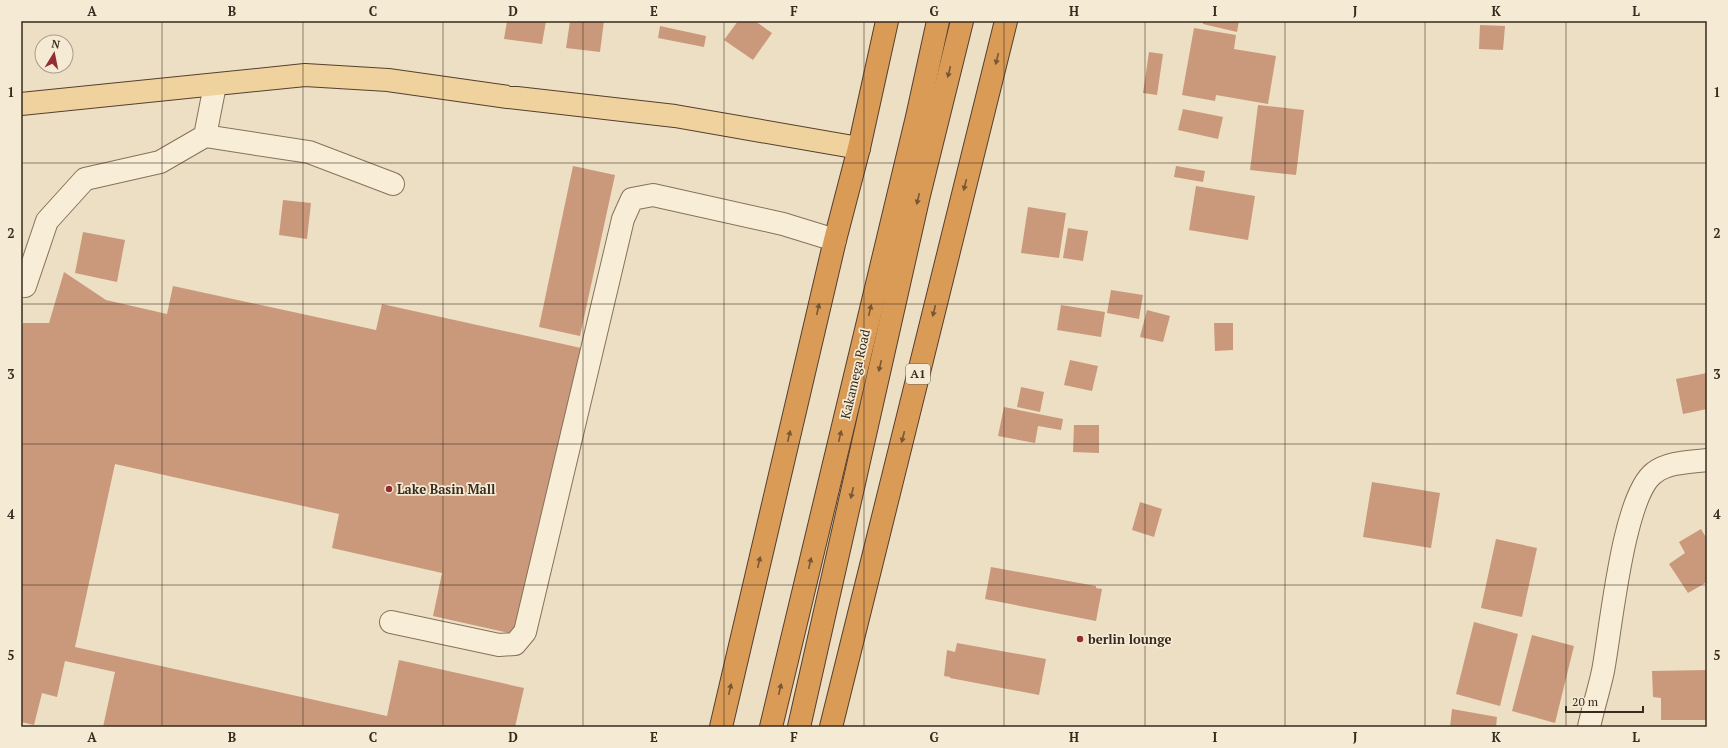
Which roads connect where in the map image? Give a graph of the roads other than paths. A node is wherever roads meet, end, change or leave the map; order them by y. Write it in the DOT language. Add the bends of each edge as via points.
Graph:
graph roads {
  1 [pos="886,21"];
  2 [pos="938,21"];
  3 [pos="962,21"];
  4 [pos="1006,21"];
  5 [pos="215,84"];
  6 [pos="22,106"];
  7 [pos="205,136"];
  8 [pos="859,148"];
  9 [pos="393,184"];
  10 [pos="834,240"];
  11 [pos="25,286"];
  12 [pos="1707,460"];
  13 [pos="390,622"];
  14 [pos="721,727"];
  15 [pos="771,727"];
  16 [pos="799,727"];
  17 [pos="831,727"];
  18 [pos="1589,727"];
  1 -- 8 [label="highway"];
  15 -- 2 [label="highway, Kakamega Road, one-way"];
  3 -- 16 [label="highway, Kakamega Road, one-way" via="917,203"];
  4 -- 17 [label="highway, A1, one-way"];
  5 -- 6 [label="main road"];
  5 -- 7 [label="street"];
  5 -- 8 [label="main road" via="304,75 388,80 675,116"];
  7 -- 9 [label="street" via="309,152"];
  7 -- 11 [label="street" via="160,162 85,180 47,221"];
  8 -- 10 [label="highway"];
  10 -- 13 [label="street" via="783,224 653,195 632,199 623,219 525,632 515,644 498,645"];
  14 -- 10 [label="highway, one-way"];
  12 -- 18 [label="street" via="1674,464 1654,472 1640,489 1627,529 1602,671"];
}
